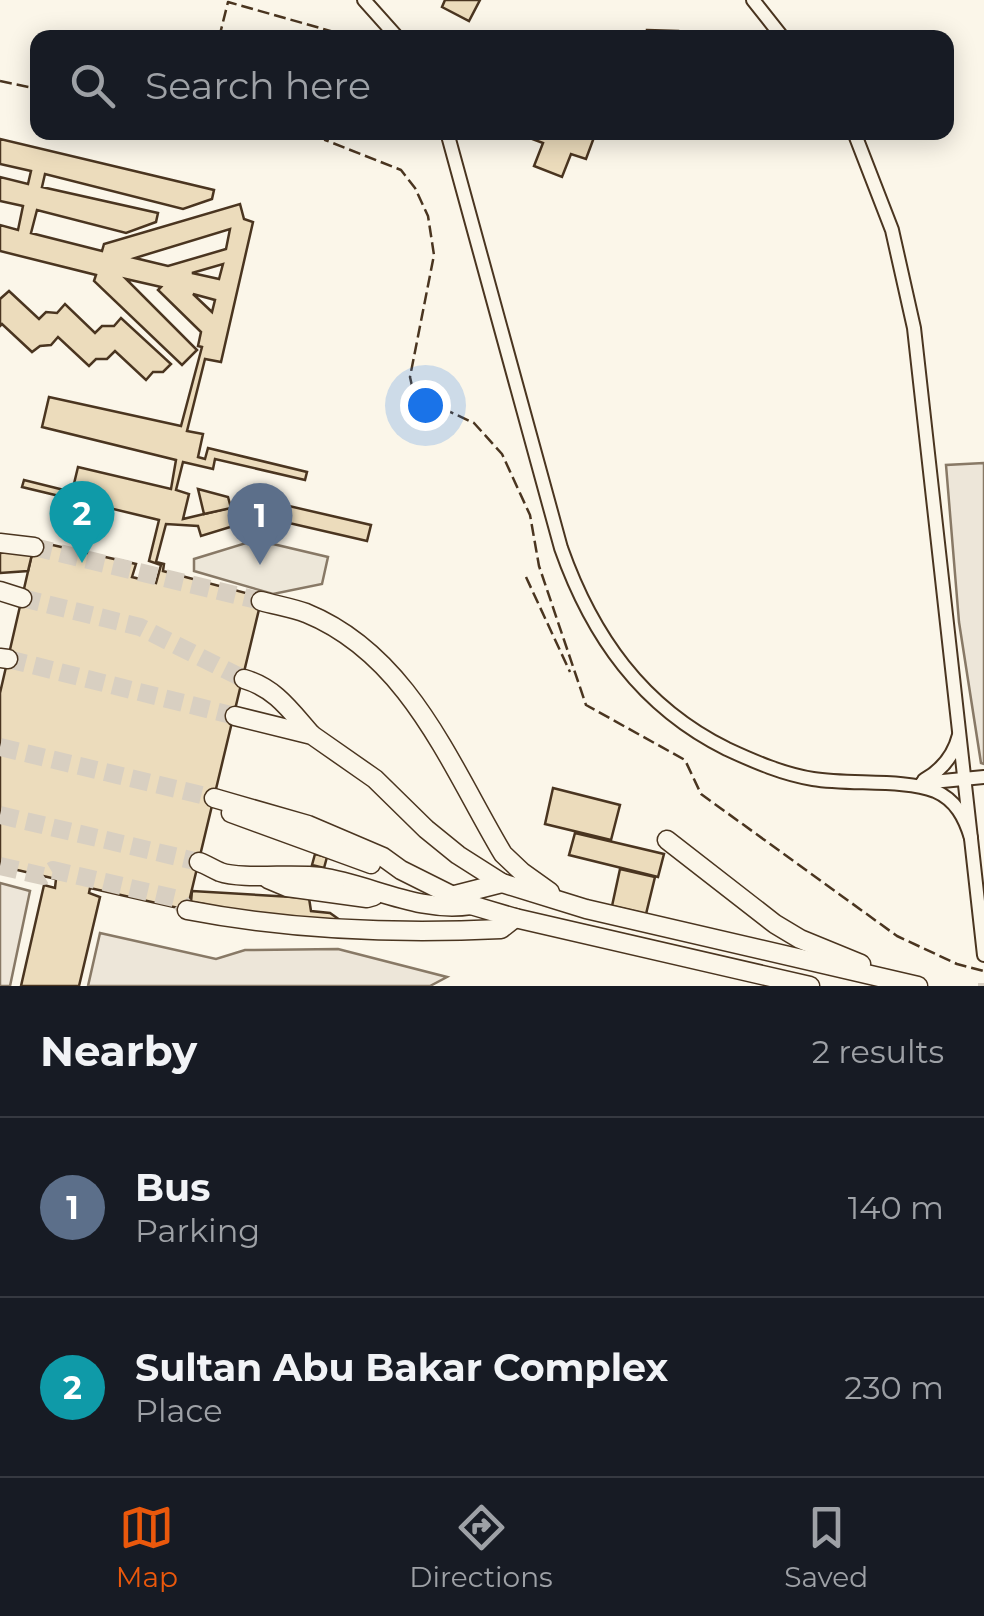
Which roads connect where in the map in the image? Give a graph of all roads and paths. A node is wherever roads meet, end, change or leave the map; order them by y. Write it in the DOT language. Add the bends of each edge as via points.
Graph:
graph roads {
  1 [pos="364,0"];
  2 [pos="752,0"];
  3 [pos="391,30"];
  4 [pos="776,30"];
  5 [pos="449,140"];
  6 [pos="859,140"];
  7 [pos="0,542"];
  8 [pos="34,547"];
  9 [pos="0,591"];
  10 [pos="22,598"];
  11 [pos="261,602"];
  12 [pos="244,679"];
  13 [pos="235,716"];
  14 [pos="961,728"];
  15 [pos="312,735"];
  16 [pos="984,777"];
  17 [pos="965,779"];
  18 [pos="917,784"];
  19 [pos="895,785"];
  20 [pos="213,803"];
  21 [pos="972,838"];
  22 [pos="668,840"];
  23 [pos="198,867"];
  24 [pos="502,883"];
  25 [pos="463,900"];
  26 [pos="554,901"];
  27 [pos="188,910"];
  28 [pos="515,918"];
  29 [pos="984,955"];
  30 [pos="898,981"];
  31 [pos="810,986"];
  32 [pos="918,986"];
  1 -- 3 [label="street"];
  2 -- 4 [label="street"];
  5 -- 19 [label="street" via="561,548 602,637 652,700 712,742 791,776"];
  6 -- 14 [label="street" via="892,230 914,328"];
  7 -- 8 [label="highway"];
  9 -- 10 [label="highway"];
  11 -- 26 [label="highway" via="324,622 389,670 504,854"];
  12 -- 15 [label="highway" via="276,694"];
  13 -- 15 [label="highway"];
  14 -- 17 [label="street"];
  14 -- 18 [label="street" via="942,768"];
  15 -- 24 [label="highway"];
  16 -- 17 [label="street"];
  17 -- 18 [label="street"];
  17 -- 21 [label="street"];
  18 -- 19 [label="street"];
  19 -- 21 [label="street" via="953,802"];
  20 -- 25 [label="highway" via="308,825"];
  21 -- 29 [label="street"];
  22 -- 30 [label="highway" via="775,924"];
  23 -- 25 [label="highway" via="317,876 451,908"];
  24 -- 25 [label="highway"];
  24 -- 26 [label="highway"];
  25 -- 28 [label="highway"];
  26 -- 30 [label="highway"];
  27 -- 28 [label="highway" via="288,926 392,929 496,929"];
  28 -- 31 [label="highway"];
  30 -- 32 [label="highway"];
}
